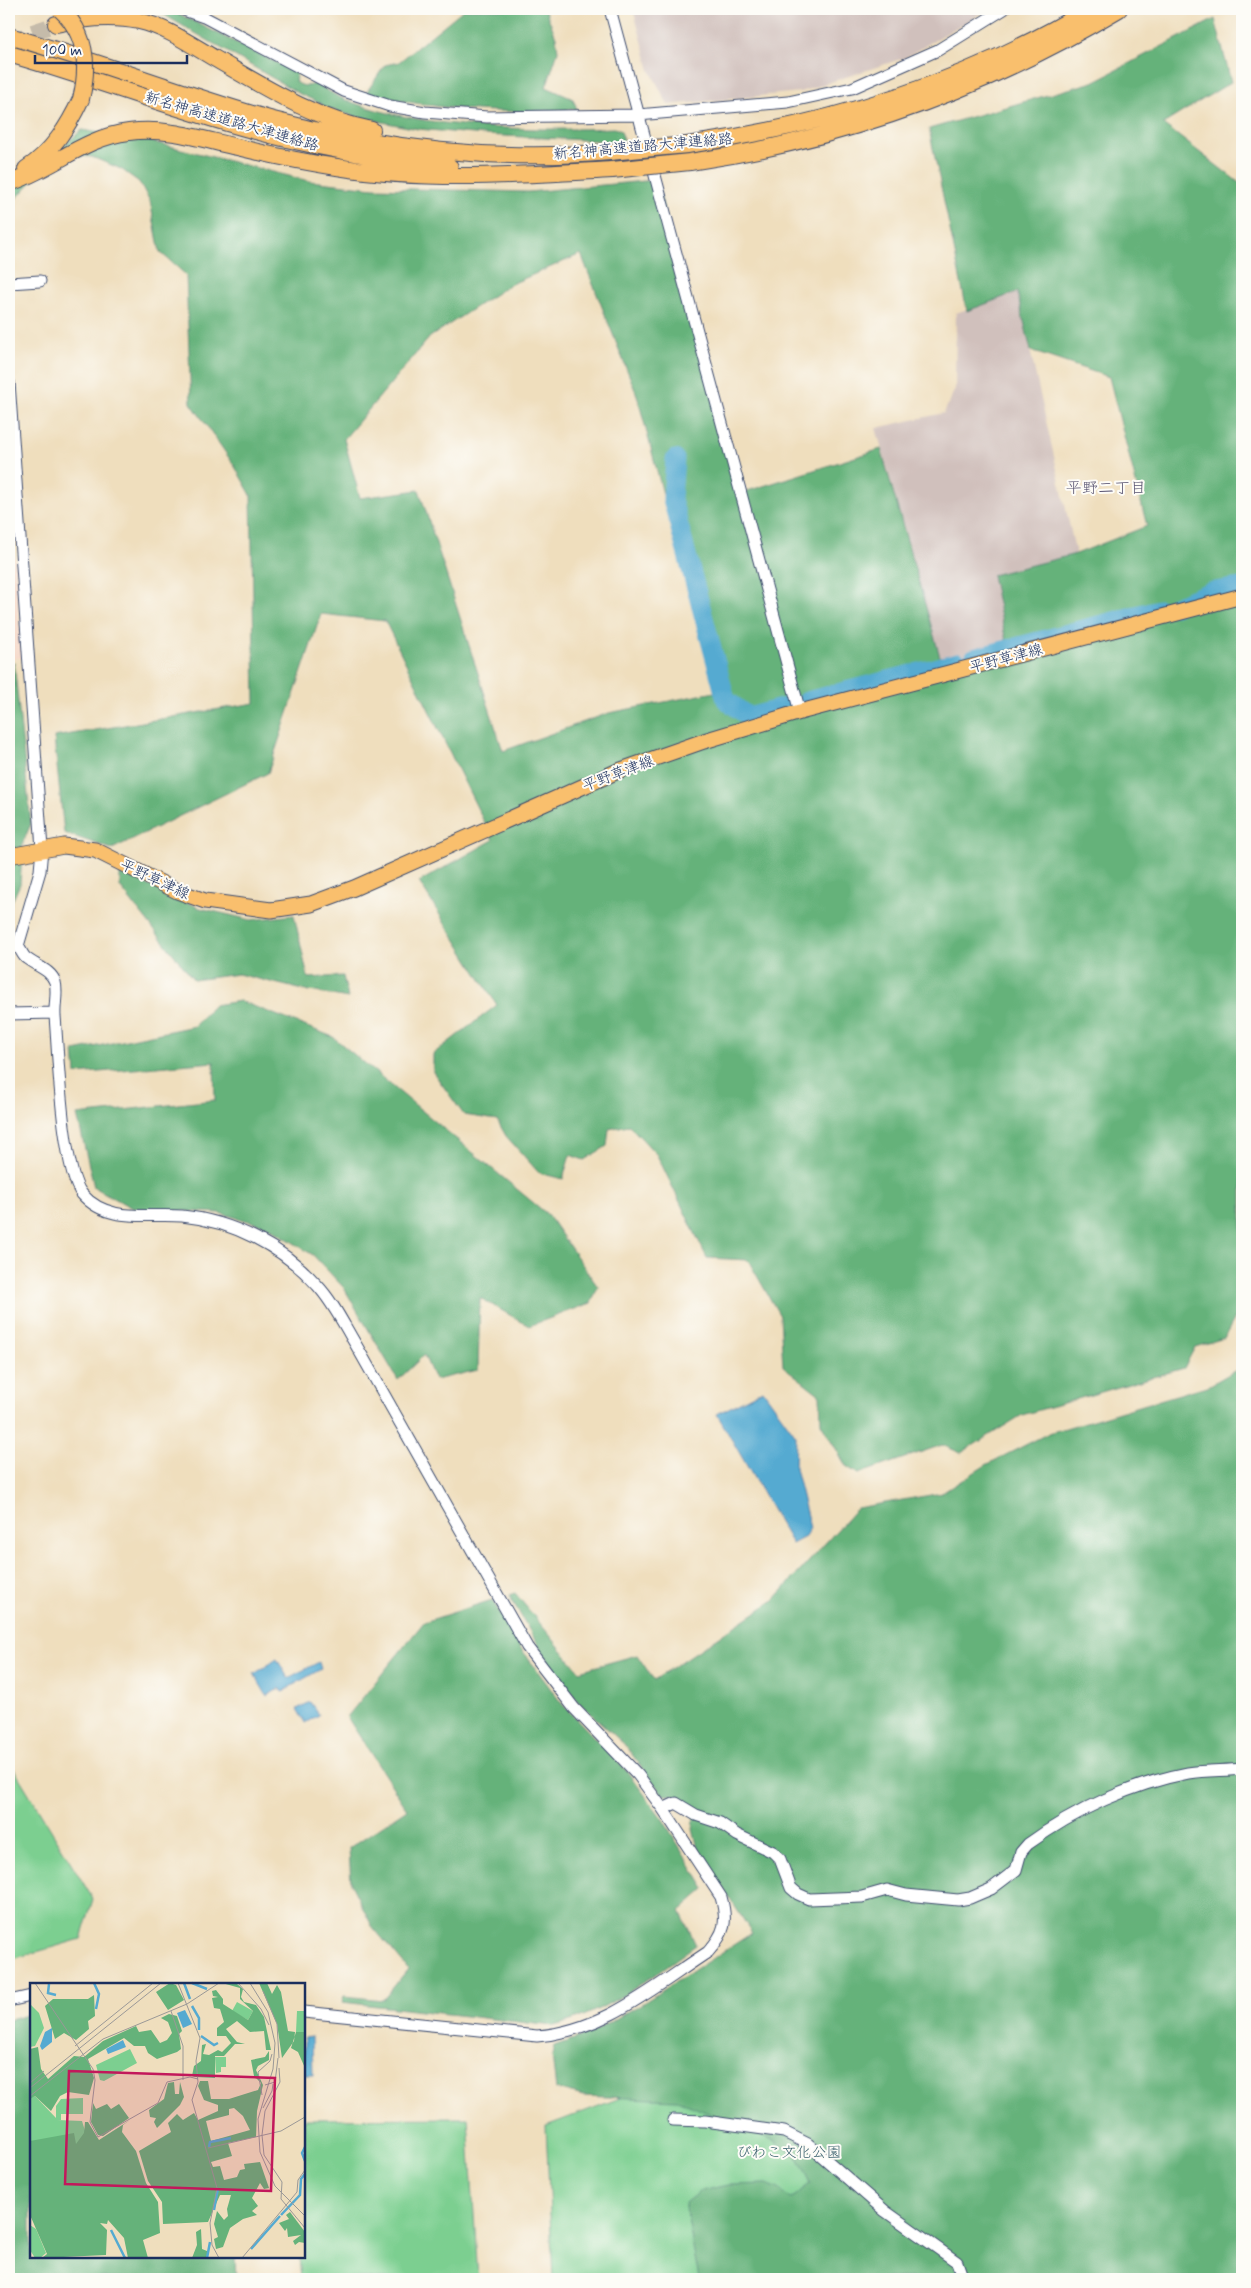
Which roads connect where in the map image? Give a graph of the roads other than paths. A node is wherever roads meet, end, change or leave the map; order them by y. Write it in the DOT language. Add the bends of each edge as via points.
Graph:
graph roads {
  1 [pos="181,9"];
  2 [pos="610,9"];
  3 [pos="1004,9"];
  4 [pos="1089,9"];
  5 [pos="1119,9"];
  6 [pos="58,16"];
  7 [pos="9,36"];
  8 [pos="9,54"];
  9 [pos="638,115"];
  10 [pos="610,152"];
  11 [pos="612,170"];
  12 [pos="9,182"];
  13 [pos="40,281"];
  14 [pos="9,283"];
  15 [pos="9,382"];
  16 [pos="1242,596"];
  17 [pos="800,712"];
  18 [pos="42,849"];
  19 [pos="9,856"];
  20 [pos="55,1013"];
  21 [pos="9,1014"];
  22 [pos="1242,1769"];
  23 [pos="663,1809"];
  24 [pos="30,1996"];
  25 [pos="9,2001"];
  26 [pos="305,2012"];
  27 [pos="673,2120"];
  28 [pos="963,2279"];
  1 -- 9 [label="street" via="204,17 344,92 390,106 487,117"];
  2 -- 9 [label="street"];
  3 -- 9 [label="street" via="938,50 852,88 788,102"];
  4 -- 10 [label="highway, 新名神高速道路大津連絡路, bridge" via="927,87 865,107 790,128 687,146"];
  5 -- 11 [label="highway, 新名神高速道路大津連絡路, bridge" via="1024,61 917,107 827,135 742,154"];
  6 -- 10 [label="highway" via="140,21 174,35 291,103 354,126 441,140"];
  6 -- 12 [label="highway, bridge" via="76,28 86,56 81,99 50,150"];
  7 -- 10 [label="highway, 新名神高速道路大津連絡路" via="227,107 366,140 505,154"];
  8 -- 11 [label="highway, 新名神高速道路大津連絡路" via="211,118 335,150 422,164 501,171"];
  9 -- 17 [label="street"];
  11 -- 12 [label="highway" via="509,176 416,175 338,168 181,134 143,130 99,139 35,173"];
  13 -- 14 [label="street"];
  15 -- 18 [label="street"];
  16 -- 17 [label="main road, 平野草津線"];
  17 -- 18 [label="main road, 平野草津線" via="618,771 311,904 271,910 205,901 177,891 95,850 64,846"];
  18 -- 19 [label="main road, 平野草津線"];
  18 -- 20 [label="street" via="40,871 18,946 25,957 48,972 55,982"];
  20 -- 21 [label="street"];
  20 -- 23 [label="street" via="68,1150 72,1176 82,1194 98,1207 116,1214 182,1216 242,1232 289,1258 318,1285 356,1345 527,1647 574,1708 638,1775"];
  22 -- 23 [label="street" via="1165,1778 1081,1810 1028,1844 1021,1852 1016,1870 1006,1879 991,1889 958,1900 888,1890 862,1897 809,1899 792,1888 780,1859 773,1852 720,1823 696,1816 676,1803"];
  23 -- 26 [label="street" via="721,1897 726,1913 724,1927 719,1940 708,1952 606,2018 559,2034 538,2036"];
  24 -- 25 [label="street"];
  27 -- 28 [label="street" via="784,2132 808,2144 885,2211 957,2262"];
}
